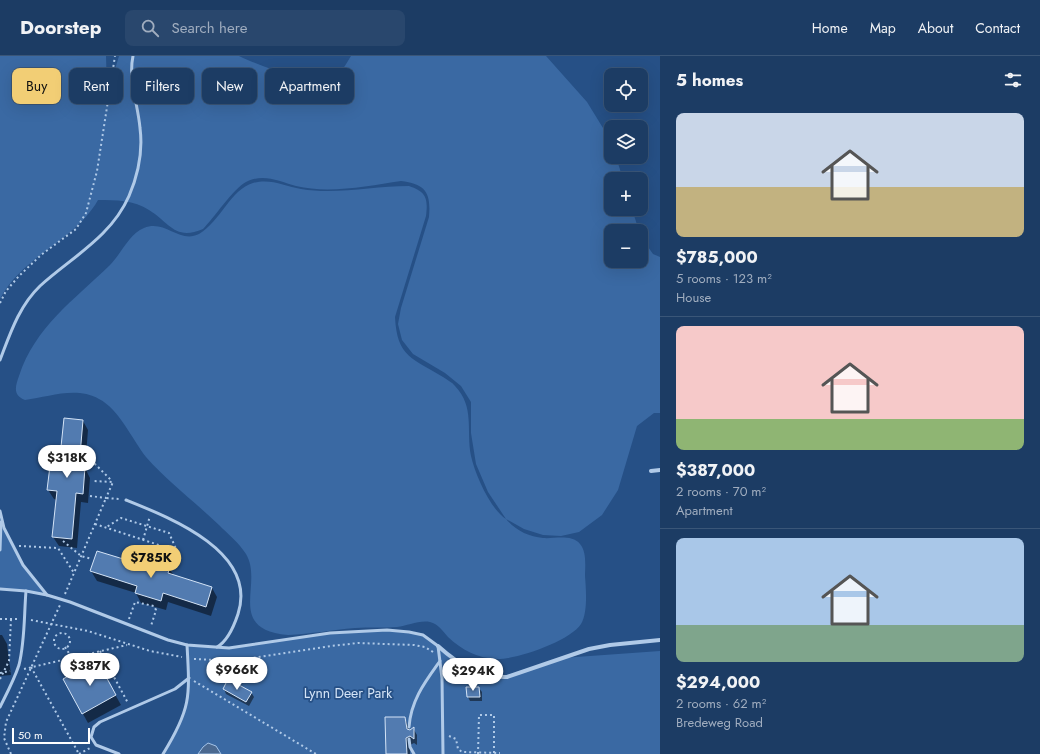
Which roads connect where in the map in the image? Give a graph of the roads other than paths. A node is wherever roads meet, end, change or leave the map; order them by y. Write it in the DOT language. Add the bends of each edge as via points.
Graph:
graph roads {
  1 [pos="133,56"];
  2 [pos="0,360"];
  3 [pos="660,470"];
  4 [pos="651,471"];
  5 [pos="126,500"];
  6 [pos="0,511"];
  7 [pos="1,516"];
  8 [pos="0,550"];
  9 [pos="0,589"];
  10 [pos="26,591"];
  11 [pos="47,595"];
  12 [pos="660,640"];
  13 [pos="187,645"];
  14 [pos="438,646"];
  15 [pos="216,648"];
  16 [pos="440,661"];
  17 [pos="189,678"];
  18 [pos="0,707"];
  19 [pos="409,727"];
  20 [pos="409,739"];
  21 [pos="119,754"];
  22 [pos="163,754"];
  23 [pos="414,754"];
  24 [pos="443,754"];
  1 -- 2 [label="lane" via="132,73 141,146 135,181 128,197 95,242 30,297 13,325"];
  3 -- 4 [label="street"];
  5 -- 15 [label="lane" via="168,517 199,536 224,555 238,575 242,597 239,611 227,638"];
  6 -- 7 [label="lane"];
  7 -- 8 [label="lane"];
  7 -- 11 [label="lane" via="12,546 23,566"];
  9 -- 10 [label="lane"];
  10 -- 11 [label="lane"];
  10 -- 18 [label="lane" via="22,646 17,670"];
  11 -- 13 [label="lane"];
  12 -- 14 [label="street" via="589,649 507,677 474,671 457,662"];
  13 -- 15 [label="lane"];
  13 -- 17 [label="lane"];
  14 -- 15 [label="lane" via="423,635 367,630 245,647"];
  14 -- 16 [label="lane"];
  16 -- 19 [label="lane" via="415,700"];
  16 -- 24 [label="lane"];
  17 -- 21 [label="lane" via="175,689 94,727 92,737 96,745"];
  17 -- 22 [label="lane" via="185,714"];
  20 -- 23 [label="lane"];
}
